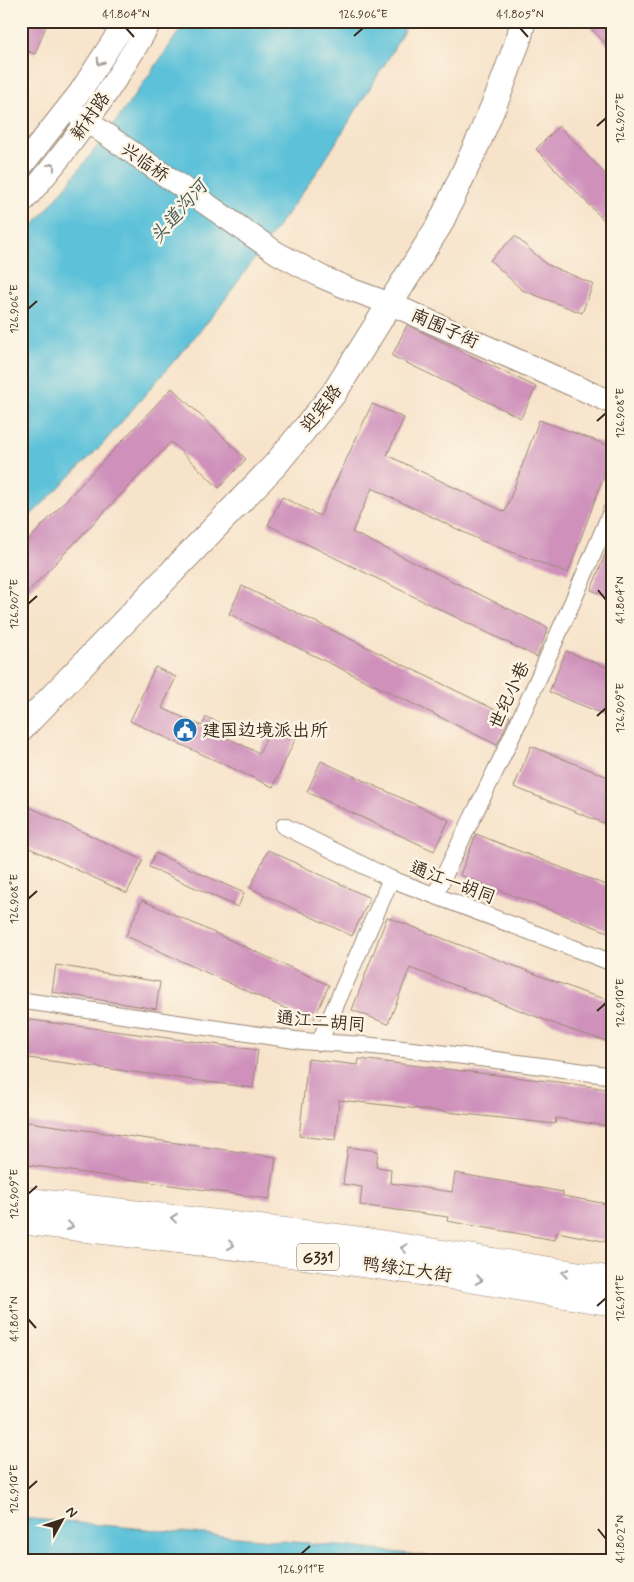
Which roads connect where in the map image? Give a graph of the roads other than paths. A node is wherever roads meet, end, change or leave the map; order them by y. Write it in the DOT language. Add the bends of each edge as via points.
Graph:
graph roads {
  1 [pos="126,21"];
  2 [pos="151,21"];
  3 [pos="523,21"];
  4 [pos="68,108"];
  5 [pos="87,122"];
  6 [pos="21,167"];
  7 [pos="21,204"];
  8 [pos="278,253"];
  9 [pos="391,304"];
  10 [pos="613,403"];
  11 [pos="613,507"];
  12 [pos="21,729"];
  13 [pos="284,826"];
  14 [pos="392,879"];
  15 [pos="434,896"];
  16 [pos="613,964"];
  17 [pos="25,1001"];
  18 [pos="319,1043"];
  19 [pos="613,1076"];
  20 [pos="21,1201"];
  21 [pos="21,1220"];
  22 [pos="613,1281"];
  23 [pos="613,1302"];
  1 -- 4 [label="street, 新村路, one-way"];
  2 -- 5 [label="street, 新村路" via="128,62"];
  3 -- 9 [label="main road, 迎宾路" via="492,109 440,224"];
  4 -- 5 [label="street, 兴临桥"];
  4 -- 6 [label="street, 新村路"];
  7 -- 5 [label="street, 新村路, one-way"];
  5 -- 8 [label="street, 兴临桥"];
  8 -- 9 [label="street, 南围子街" via="322,277"];
  9 -- 10 [label="street, 南围子街"];
  9 -- 12 [label="main road, 迎宾路" via="334,393 276,464"];
  11 -- 15 [label="street, 世纪小巷" via="566,618"];
  13 -- 14 [label="street, 通江一胡同"];
  14 -- 15 [label="street, 通江一胡同"];
  14 -- 18 [label="street"];
  15 -- 16 [label="street, 通江一胡同"];
  17 -- 18 [label="street, 通江二胡同"];
  18 -- 19 [label="street, 通江二胡同" via="371,1046"];
  22 -- 20 [label="highway, 鸭绿江大街 / G331, one-way" via="354,1240"];
  21 -- 23 [label="highway, 鸭绿江大街 / G331, one-way" via="463,1277"];
}
